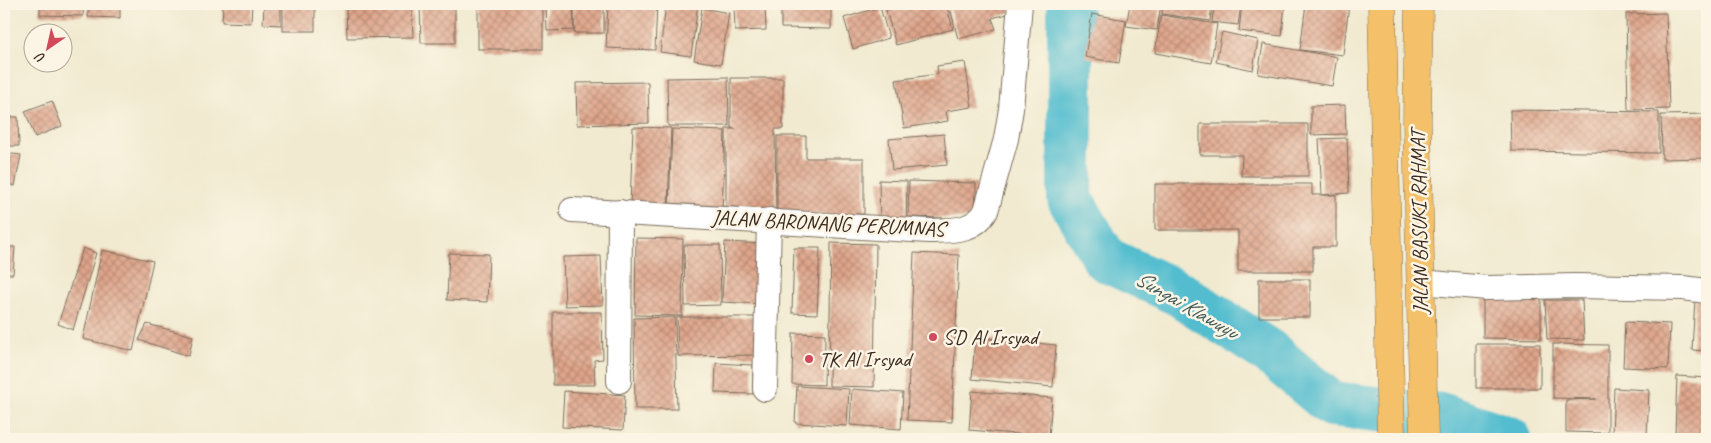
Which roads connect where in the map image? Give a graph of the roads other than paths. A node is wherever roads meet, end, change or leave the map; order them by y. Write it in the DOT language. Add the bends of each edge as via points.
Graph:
graph roads {
  1 [pos="1020,4"];
  2 [pos="1382,4"];
  3 [pos="1419,4"];
  4 [pos="1417,122"];
  5 [pos="1385,123"];
  6 [pos="572,210"];
  7 [pos="620,212"];
  8 [pos="769,220"];
  9 [pos="1421,282"];
  10 [pos="1707,291"];
  11 [pos="619,382"];
  12 [pos="765,389"];
  13 [pos="1391,439"];
  14 [pos="1424,439"];
  1 -- 8 [label="street, JALAN BARONANG PERUMNAS" via="1006,139 981,220 964,228 929,231"];
  2 -- 5 [label="highway, JALAN BASUKI RAHMAT"];
  3 -- 4 [label="highway, JALAN BASUKI RAHMAT"];
  4 -- 5 [label="highway"];
  4 -- 9 [label="highway, JALAN BASUKI RAHMAT"];
  5 -- 13 [label="highway, JALAN BASUKI RAHMAT"];
  6 -- 7 [label="street, JALAN BARONANG PERUMNAS"];
  7 -- 8 [label="street, JALAN BARONANG PERUMNAS"];
  7 -- 11 [label="street"];
  8 -- 12 [label="street"];
  9 -- 10 [label="street" via="1487,288 1683,288"];
  9 -- 14 [label="highway, JALAN BASUKI RAHMAT"];
}
